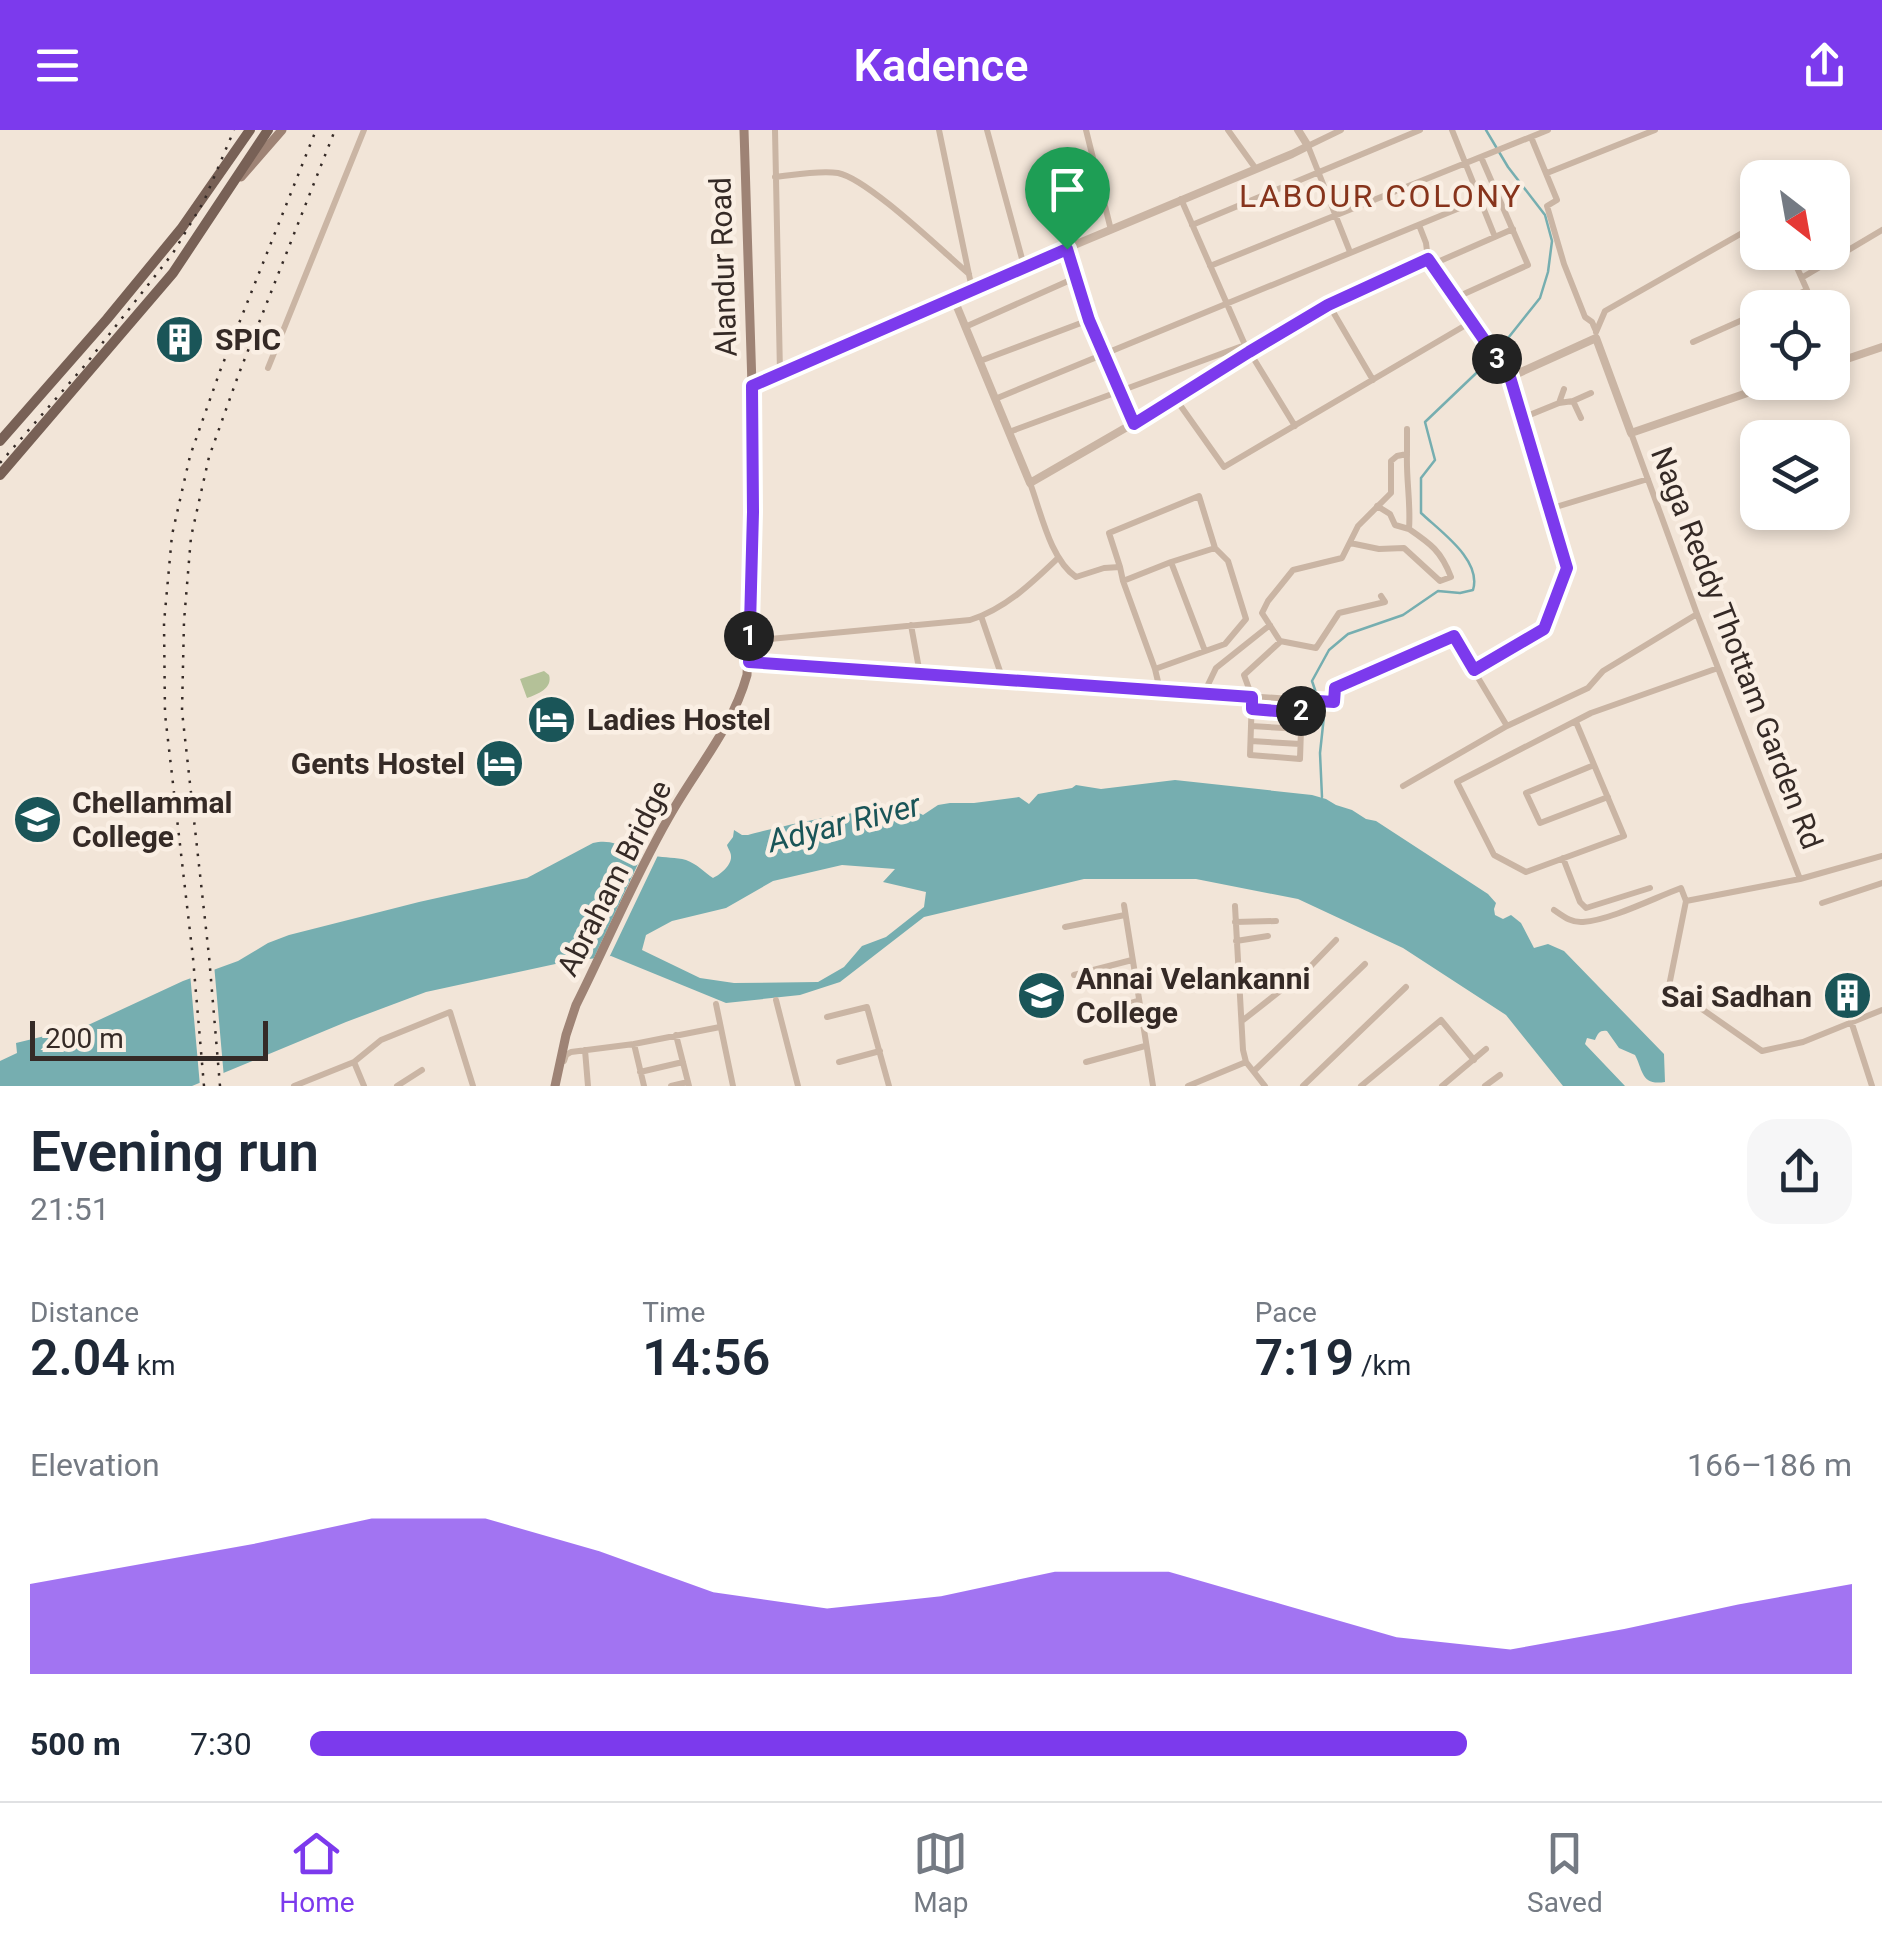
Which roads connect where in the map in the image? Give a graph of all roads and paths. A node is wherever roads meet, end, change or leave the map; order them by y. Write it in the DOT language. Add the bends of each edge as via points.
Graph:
graph roads {
  1 [pos="250,130"];
  2 [pos="268,130"];
  3 [pos="282,130"];
  4 [pos="364,130"];
  5 [pos="744,130"];
  6 [pos="775,130"];
  7 [pos="938,130"];
  8 [pos="987,130"];
  9 [pos="1086,130"];
  10 [pos="1228,130"];
  11 [pos="1298,130"];
  12 [pos="1341,130"];
  13 [pos="1420,130"];
  14 [pos="1452,130"];
  15 [pos="1546,130"];
  16 [pos="1656,130"];
  17 [pos="1531,136"];
  18 [pos="1308,146"];
  19 [pos="1480,157"];
  20 [pos="1465,164"];
  21 [pos="1256,169"];
  22 [pos="1318,171"];
  23 [pos="1547,174"];
  24 [pos="775,177"];
  25 [pos="227,191"];
  26 [pos="1181,199"];
  27 [pos="1479,200"];
  28 [pos="1336,215"];
  29 [pos="1192,224"];
  30 [pos="1418,224"];
  31 [pos="1513,229"];
  32 [pos="1111,230"];
  33 [pos="1882,230"];
  34 [pos="1740,234"];
  35 [pos="1494,237"];
  36 [pos="1067,249"];
  37 [pos="1350,252"];
  38 [pos="1431,262"];
  39 [pos="1024,266"];
  40 [pos="1210,266"];
  41 [pos="1799,270"];
  42 [pos="969,274"];
  43 [pos="1803,277"];
  44 [pos="1075,278"];
  45 [pos="972,289"];
  46 [pos="1807,290"];
  47 [pos="953,297"];
  48 [pos="1455,298"];
  49 [pos="1226,302"];
  50 [pos="1328,305"];
  51 [pos="1089,320"];
  52 [pos="1740,321"];
  53 [pos="1471,322"];
  54 [pos="965,327"];
  55 [pos="1596,335"];
  56 [pos="1693,342"];
  57 [pos="1882,347"];
  58 [pos="1247,348"];
  59 [pos="1102,354"];
  60 [pos="1850,357"];
  61 [pos="980,361"];
  62 [pos="268,368"];
  63 [pos="780,373"];
  64 [pos="1510,377"];
  65 [pos="1374,380"];
  66 [pos="752,386"];
  67 [pos="1564,389"];
  68 [pos="1119,391"];
  69 [pos="1591,393"];
  70 [pos="1740,396"];
  71 [pos="1175,398"];
  72 [pos="995,399"];
  73 [pos="1573,401"];
  74 [pos="1559,403"];
  75 [pos="1522,418"];
  76 [pos="1581,418"];
  77 [pos="1134,424"];
  78 [pos="1294,426"];
  79 [pos="1407,429"];
  80 [pos="1009,432"];
  81 [pos="1632,433"];
  82 [pos="0,442"];
  83 [pos="1407,454"];
  84 [pos="0,475"];
  85 [pos="1648,478"];
  86 [pos="1030,483"];
  87 [pos="1377,506"];
  88 [pos="1549,509"];
  89 [pos="1413,532"];
  90 [pos="1350,543"];
  91 [pos="1216,548"];
  92 [pos="1404,548"];
  93 [pos="1058,558"];
  94 [pos="1171,562"];
  95 [pos="1120,567"];
  96 [pos="1123,581"];
  97 [pos="1381,596"];
  98 [pos="1697,614"];
  99 [pos="980,616"];
  100 [pos="911,625"];
  101 [pos="1270,625"];
  102 [pos="749,641"];
  103 [pos="1280,641"];
  104 [pos="1205,652"];
  105 [pos="749,662"];
  106 [pos="1718,668"];
  107 [pos="1155,669"];
  108 [pos="1474,670"];
  109 [pos="920,674"];
  110 [pos="1003,680"];
  111 [pos="1160,690"];
  112 [pos="1204,694"];
  113 [pos="1252,697"];
  114 [pos="1302,700"];
  115 [pos="738,701"];
  116 [pos="1252,709"];
  117 [pos="1301,713"];
  118 [pos="1576,722"];
  119 [pos="1251,726"];
  120 [pos="1507,726"];
  121 [pos="1301,729"];
  122 [pos="1251,741"];
  123 [pos="1300,744"];
  124 [pos="1594,764"];
  125 [pos="1403,786"];
  126 [pos="1608,797"];
  127 [pos="1882,856"];
  128 [pos="1563,858"];
  129 [pos="1800,879"];
  130 [pos="1882,884"];
  131 [pos="1650,888"];
  132 [pos="1686,901"];
  133 [pos="1822,903"];
  134 [pos="1124,905"];
  135 [pos="1235,906"];
  136 [pos="1554,910"];
  137 [pos="1125,915"];
  138 [pos="1276,921"];
  139 [pos="1235,922"];
  140 [pos="1065,927"];
  141 [pos="1268,936"];
  142 [pos="1336,940"];
  143 [pos="1236,941"];
  144 [pos="1132,960"];
  145 [pos="1365,964"];
  146 [pos="1074,975"];
  147 [pos="1406,987"];
  148 [pos="776,1000"];
  149 [pos="1137,1002"];
  150 [pos="716,1004"];
  151 [pos="1882,1010"];
  152 [pos="1435,1012"];
  153 [pos="827,1017"];
  154 [pos="1080,1018"];
  155 [pos="1442,1020"];
  156 [pos="1240,1021"];
  157 [pos="1851,1021"];
  158 [pos="720,1027"];
  159 [pos="676,1035"];
  160 [pos="634,1044"];
  161 [pos="1146,1046"];
  162 [pos="1486,1049"];
  163 [pos="585,1050"];
  164 [pos="880,1051"];
  165 [pos="1474,1060"];
  166 [pos="354,1062"];
  167 [pos="683,1062"];
  168 [pos="839,1062"];
  169 [pos="1086,1062"];
  170 [pos="1246,1062"];
  171 [pos="422,1070"];
  172 [pos="1254,1071"];
  173 [pos="640,1072"];
  174 [pos="1500,1074"];
  175 [pos="688,1084"];
  176 [pos="403,1085"];
  177 [pos="294,1086"];
  178 [pos="364,1086"];
  179 [pos="473,1086"];
  180 [pos="558,1086"];
  181 [pos="588,1086"];
  182 [pos="644,1086"];
  183 [pos="670,1086"];
  184 [pos="733,1086"];
  185 [pos="798,1086"];
  186 [pos="890,1086"];
  187 [pos="1152,1086"];
  188 [pos="1188,1086"];
  189 [pos="1265,1086"];
  190 [pos="1304,1086"];
  191 [pos="1361,1086"];
  192 [pos="1442,1086"];
  193 [pos="1485,1086"];
  194 [pos="1872,1086"];
  1 -- 82 [label="main road" via="181,228"];
  2 -- 25 [label="main road"];
  3 -- 25 [label="main road"];
  4 -- 62 [label="street"];
  5 -- 66 [label="main road, Alandur Road"];
  6 -- 24 [label="street"];
  7 -- 42 [label="street"];
  8 -- 39 [label="street"];
  9 -- 32 [label="street"];
  10 -- 21 [label="street"];
  11 -- 18 [label="street"];
  12 -- 18 [label="street"];
  13 -- 22 [label="street"];
  14 -- 20 [label="street"];
  15 -- 17 [label="street"];
  16 -- 23 [label="street"];
  17 -- 19 [label="street"];
  17 -- 23 [label="street"];
  18 -- 21 [label="street"];
  18 -- 22 [label="street"];
  19 -- 20 [label="street"];
  19 -- 31 [label="street"];
  20 -- 27 [label="street"];
  20 -- 28 [label="street"];
  21 -- 26 [label="street"];
  22 -- 28 [label="street"];
  22 -- 29 [label="street"];
  23 -- 55 [label="street" via="1557,201 1546,206"];
  24 -- 42 [label="street" via="835,172 851,178"];
  24 -- 63 [label="street"];
  25 -- 84 [label="main road" via="172,272"];
  26 -- 29 [label="street"];
  26 -- 32 [label="street"];
  27 -- 30 [label="street"];
  27 -- 35 [label="street"];
  28 -- 37 [label="street"];
  28 -- 40 [label="street"];
  29 -- 40 [label="street"];
  30 -- 37 [label="street"];
  30 -- 38 [label="street"];
  31 -- 35 [label="street"];
  31 -- 48 [label="street" via="1528,265"];
  32 -- 36 [label="street"];
  33 -- 43 [label="street"];
  34 -- 55 [label="street" via="1605,311"];
  35 -- 38 [label="street"];
  36 -- 39 [label="street"];
  36 -- 44 [label="street"];
  37 -- 49 [label="street"];
  38 -- 48 [label="street"];
  38 -- 50 [label="street"];
  39 -- 45 [label="street"];
  40 -- 49 [label="street"];
  41 -- 43 [label="street"];
  42 -- 45 [label="street"];
  43 -- 46 [label="street"];
  44 -- 51 [label="street"];
  44 -- 54 [label="street"];
  45 -- 47 [label="street"];
  47 -- 54 [label="street"];
  47 -- 63 [label="street"];
  48 -- 53 [label="street"];
  49 -- 58 [label="street"];
  49 -- 59 [label="street"];
  50 -- 58 [label="street"];
  50 -- 65 [label="street"];
  51 -- 59 [label="street"];
  51 -- 61 [label="street"];
  52 -- 56 [label="street"];
  53 -- 64 [label="street"];
  53 -- 65 [label="street"];
  54 -- 61 [label="street"];
  55 -- 64 [label="street"];
  55 -- 81 [label="street"];
  57 -- 60 [label="street"];
  58 -- 68 [label="street"];
  58 -- 71 [label="street"];
  58 -- 78 [label="street"];
  59 -- 68 [label="street"];
  59 -- 72 [label="street"];
  61 -- 72 [label="street"];
  63 -- 66 [label="street"];
  64 -- 75 [label="street"];
  65 -- 78 [label="street"];
  66 -- 102 [label="main road, Alandur Road"];
  67 -- 74 [label="street"];
  68 -- 77 [label="street"];
  68 -- 80 [label="street"];
  69 -- 73 [label="street"];
  70 -- 81 [label="street"];
  71 -- 77 [label="street"];
  71 -- 78 [label="street" via="1224,467"];
  72 -- 80 [label="street"];
  73 -- 74 [label="street"];
  73 -- 76 [label="street"];
  74 -- 75 [label="street"];
  75 -- 88 [label="street"];
  77 -- 86 [label="street"];
  79 -- 83 [label="street"];
  80 -- 86 [label="street"];
  81 -- 85 [label="street, Naga Reddy Thottam Garden Rd"];
  83 -- 87 [label="street" via="1392,461 1390,492"];
  83 -- 89 [label="street"];
  85 -- 88 [label="street"];
  85 -- 98 [label="street, Naga Reddy Thottam Garden Rd"];
  86 -- 93 [label="street"];
  87 -- 89 [label="street"];
  87 -- 90 [label="street"];
  88 -- 108 [label="street" via="1567,568 1544,629"];
  89 -- 92 [label="street"];
  89 -- 92 [label="street" via="1444,558 1452,577 1440,582"];
  90 -- 92 [label="street"];
  90 -- 101 [label="street" via="1342,558 1293,570 1262,613"];
  91 -- 94 [label="street"];
  91 -- 95 [label="street" via="1199,496 1109,533"];
  91 -- 104 [label="street" via="1228,561 1246,620 1225,644"];
  93 -- 95 [label="street" via="1076,577"];
  93 -- 99 [label="street" via="1019,594"];
  94 -- 96 [label="street"];
  94 -- 104 [label="street"];
  95 -- 96 [label="street"];
  96 -- 107 [label="street"];
  97 -- 103 [label="street" via="1384,602 1339,612 1316,648"];
  98 -- 106 [label="street, Naga Reddy Thottam Garden Rd"];
  98 -- 120 [label="street" via="1603,671 1588,688"];
  99 -- 100 [label="street"];
  99 -- 110 [label="street"];
  100 -- 102 [label="street"];
  100 -- 109 [label="street"];
  101 -- 103 [label="street"];
  101 -- 112 [label="street" via="1216,668"];
  102 -- 105 [label="main road, Alandur Road"];
  103 -- 113 [label="street" via="1244,675"];
  104 -- 107 [label="street"];
  105 -- 109 [label="street"];
  105 -- 115 [label="main road, Alandur Road"];
  106 -- 118 [label="street"];
  106 -- 129 [label="street, Naga Reddy Thottam Garden Rd"];
  107 -- 111 [label="street"];
  108 -- 114 [label="street" via="1454,636 1335,688 1334,702"];
  108 -- 120 [label="street"];
  109 -- 110 [label="street"];
  110 -- 111 [label="street"];
  111 -- 112 [label="street"];
  112 -- 113 [label="street"];
  113 -- 114 [label="street"];
  113 -- 116 [label="street"];
  114 -- 117 [label="street"];
  115 -- 180 [label="main road, Abraham Bridge" via="664,826 576,1005"];
  116 -- 117 [label="street"];
  116 -- 119 [label="street"];
  117 -- 121 [label="street"];
  118 -- 124 [label="street"];
  118 -- 128 [label="street" via="1457,782 1494,855 1526,872"];
  119 -- 121 [label="street"];
  119 -- 122 [label="street"];
  120 -- 125 [label="street"];
  121 -- 123 [label="street"];
  122 -- 123 [label="street"];
  122 -- 123 [label="street" via="1250,755 1300,759"];
  124 -- 126 [label="street"];
  124 -- 126 [label="street" via="1526,793 1540,823"];
  126 -- 128 [label="street" via="1624,836"];
  127 -- 129 [label="street"];
  128 -- 131 [label="street" via="1586,908"];
  129 -- 132 [label="street"];
  130 -- 133 [label="street"];
  132 -- 136 [label="street" via="1681,888 1581,922"];
  132 -- 157 [label="street" via="1669,986 1762,1052"];
  134 -- 137 [label="street"];
  135 -- 139 [label="street"];
  137 -- 140 [label="street"];
  137 -- 144 [label="street"];
  138 -- 139 [label="street"];
  139 -- 143 [label="street"];
  141 -- 143 [label="street"];
  142 -- 156 [label="street"];
  143 -- 156 [label="street"];
  144 -- 146 [label="street"];
  144 -- 149 [label="street"];
  145 -- 172 [label="street"];
  147 -- 190 [label="street"];
  148 -- 185 [label="street"];
  149 -- 154 [label="street"];
  149 -- 161 [label="street"];
  150 -- 158 [label="street"];
  151 -- 157 [label="street"];
  152 -- 155 [label="street"];
  153 -- 164 [label="street" via="867,1006"];
  155 -- 165 [label="street"];
  155 -- 191 [label="street"];
  156 -- 170 [label="street"];
  157 -- 194 [label="street"];
  158 -- 159 [label="street"];
  158 -- 184 [label="street"];
  159 -- 160 [label="street"];
  159 -- 167 [label="street"];
  160 -- 163 [label="street"];
  160 -- 173 [label="street"];
  161 -- 169 [label="street"];
  161 -- 187 [label="street"];
  162 -- 165 [label="street"];
  163 -- 180 [label="street" via="566,1055"];
  163 -- 181 [label="street"];
  164 -- 168 [label="street"];
  164 -- 186 [label="street"];
  165 -- 192 [label="street"];
  166 -- 177 [label="street"];
  166 -- 178 [label="street"];
  166 -- 179 [label="street" via="381,1040 450,1012"];
  167 -- 173 [label="street"];
  167 -- 175 [label="street"];
  170 -- 172 [label="street"];
  170 -- 188 [label="street"];
  171 -- 176 [label="street"];
  172 -- 189 [label="street"];
  173 -- 182 [label="street"];
  174 -- 193 [label="street"];
  175 -- 183 [label="street"];
}
